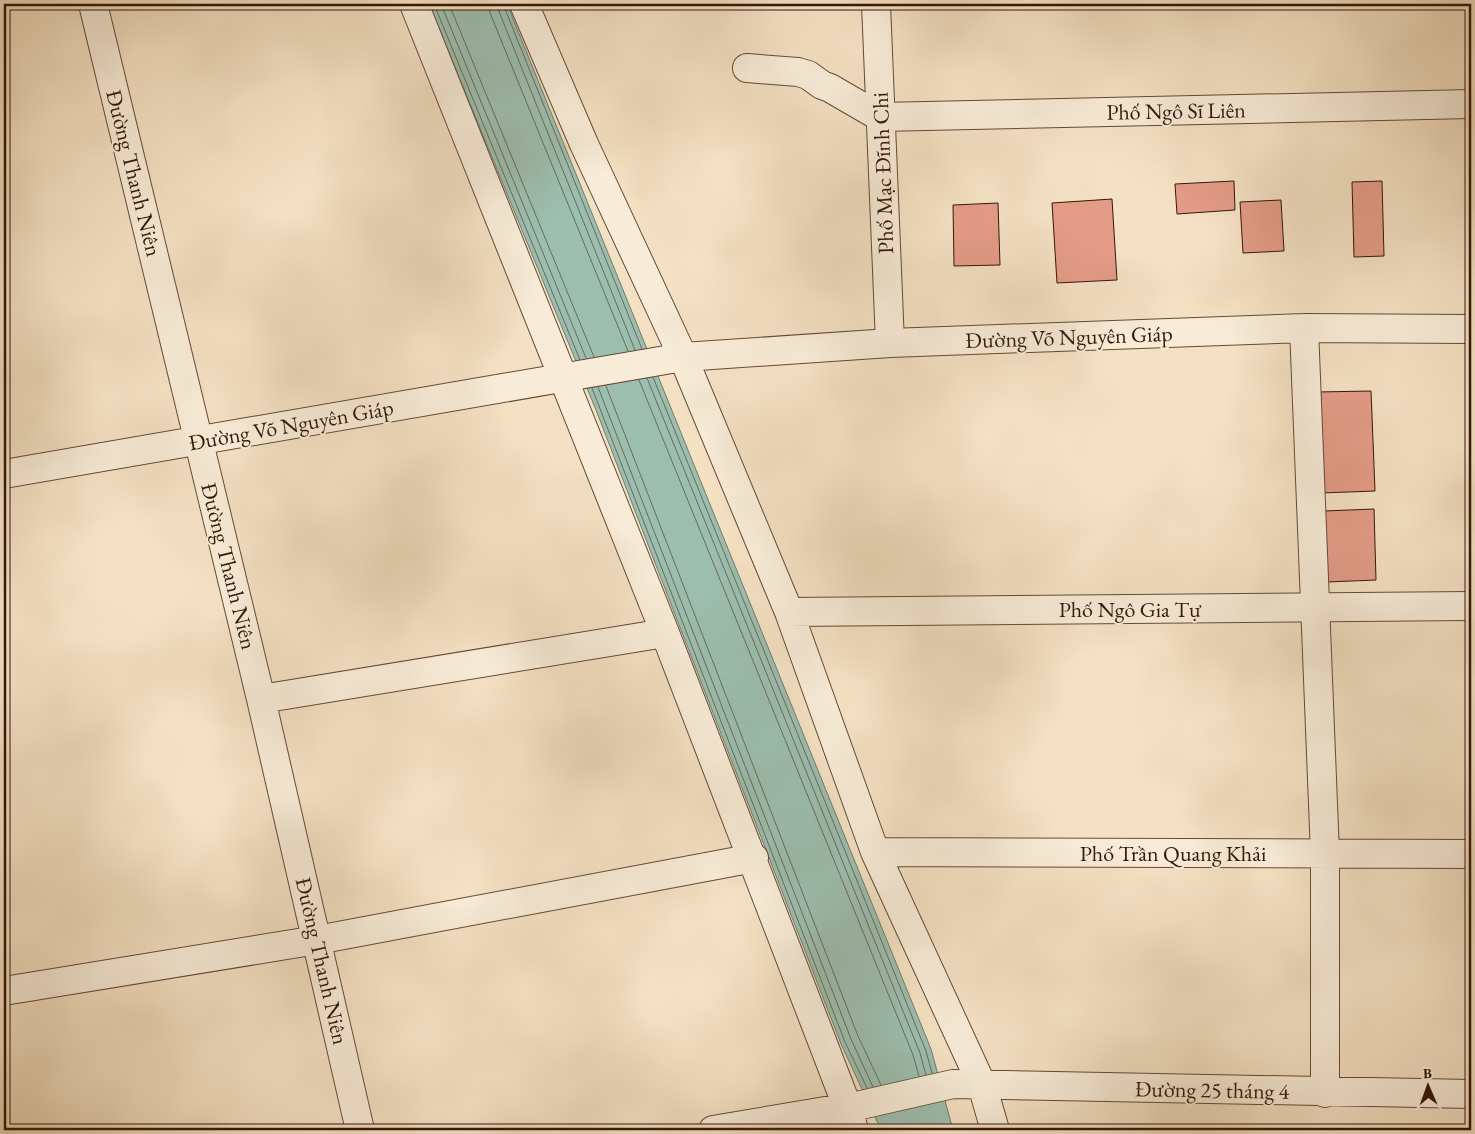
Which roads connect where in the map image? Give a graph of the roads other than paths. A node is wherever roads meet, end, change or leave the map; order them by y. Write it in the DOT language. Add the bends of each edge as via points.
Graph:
graph roads {
  1 [pos="94,4"];
  2 [pos="414,4"];
  3 [pos="524,4"];
  4 [pos="876,4"];
  5 [pos="747,68"];
  6 [pos="1471,104"];
  7 [pos="880,117"];
  8 [pos="1304,328"];
  9 [pos="1471,329"];
  10 [pos="890,343"];
  11 [pos="675,358"];
  12 [pos="572,378"];
  13 [pos="199,441"];
  14 [pos="4,474"];
  15 [pos="1471,606"];
  16 [pos="1314,608"];
  17 [pos="789,612"];
  18 [pos="666,633"];
  19 [pos="262,699"];
  20 [pos="875,852"];
  21 [pos="1325,854"];
  22 [pos="1471,854"];
  23 [pos="754,858"];
  24 [pos="317,940"];
  25 [pos="4,991"];
  26 [pos="982,1085"];
  27 [pos="1325,1093"];
  28 [pos="1471,1094"];
  29 [pos="854,1114"];
  30 [pos="360,1130"];
  31 [pos="713,1130"];
  32 [pos="996,1130"];
  1 -- 13 [label="street, Đường Thanh Niên"];
  2 -- 12 [label="street"];
  3 -- 11 [label="street"];
  4 -- 7 [label="street, Phố Mạc Đĩnh Chi"];
  5 -- 7 [label="street" via="808,75"];
  6 -- 7 [label="street, Phố Ngô Sĩ Liên"];
  7 -- 10 [label="street, Phố Mạc Đĩnh Chi"];
  8 -- 9 [label="street, Đường Võ Nguyên Giáp"];
  8 -- 10 [label="street, Đường Võ Nguyên Giáp"];
  8 -- 16 [label="street"];
  10 -- 11 [label="street, Đường Võ Nguyên Giáp"];
  11 -- 12 [label="street, Đường Võ Nguyên Giáp"];
  11 -- 17 [label="street"];
  12 -- 13 [label="street, Đường Võ Nguyên Giáp"];
  12 -- 18 [label="street"];
  13 -- 14 [label="street, Đường Võ Nguyên Giáp"];
  13 -- 19 [label="street, Đường Thanh Niên"];
  15 -- 16 [label="street, Phố Ngô Gia Tự"];
  16 -- 17 [label="street, Phố Ngô Gia Tự"];
  16 -- 21 [label="street"];
  17 -- 20 [label="street"];
  18 -- 19 [label="street"];
  18 -- 23 [label="street"];
  19 -- 24 [label="street, Đường Thanh Niên"];
  20 -- 21 [label="street, Phố Trần Quang Khải"];
  20 -- 26 [label="street"];
  21 -- 22 [label="street, Phố Trần Quang Khải"];
  21 -- 27 [label="street"];
  23 -- 24 [label="street"];
  23 -- 29 [label="street"];
  24 -- 25 [label="street"];
  24 -- 30 [label="street, Đường Thanh Niên"];
  26 -- 27 [label="street, Đường 25 tháng 4"];
  26 -- 29 [label="street, Đường 25 tháng 4" via="953,1084"];
  26 -- 32 [label="street"];
  27 -- 28 [label="street, Đường 25 tháng 4"];
  29 -- 31 [label="street"];
}
